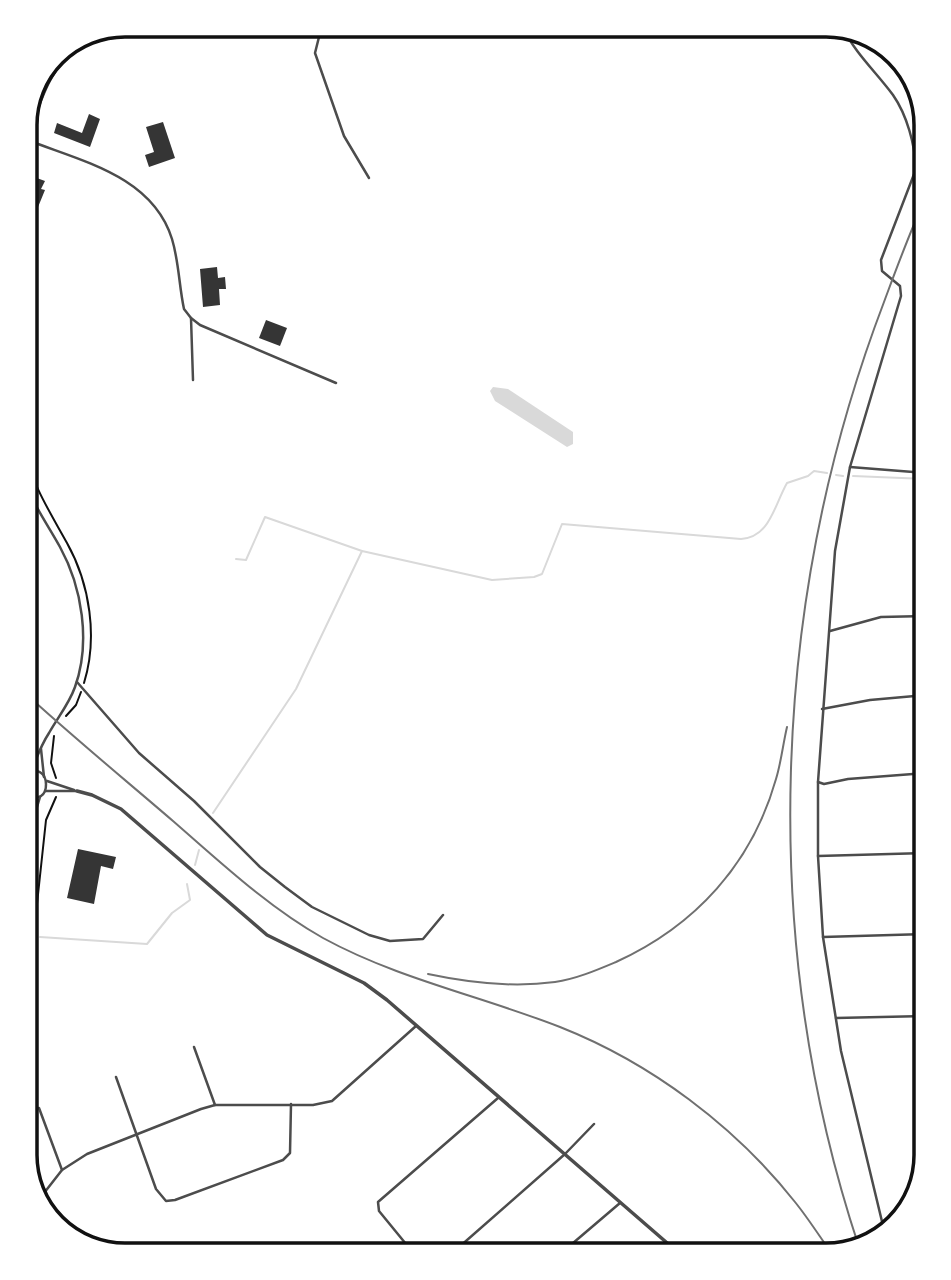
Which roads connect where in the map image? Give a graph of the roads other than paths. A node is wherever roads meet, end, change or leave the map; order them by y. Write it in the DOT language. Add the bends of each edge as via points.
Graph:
graph roads {
  1 [pos="319,37"];
  2 [pos="850,40"];
  3 [pos="56,70"];
  4 [pos="39,109"];
  5 [pos="37,143"];
  6 [pos="914,151"];
  7 [pos="914,176"];
  8 [pos="369,178"];
  9 [pos="191,318"];
  10 [pos="192,380"];
  11 [pos="336,383"];
  12 [pos="850,467"];
  13 [pos="914,471"];
  14 [pos="37,507"];
  15 [pos="914,616"];
  16 [pos="830,631"];
  17 [pos="77,682"];
  18 [pos="914,696"];
  19 [pos="822,709"];
  20 [pos="41,748"];
  21 [pos="37,758"];
  22 [pos="37,772"];
  23 [pos="914,774"];
  24 [pos="46,779"];
  25 [pos="818,782"];
  26 [pos="77,791"];
  27 [pos="43,793"];
  28 [pos="37,796"];
  29 [pos="37,801"];
  30 [pos="914,853"];
  31 [pos="818,856"];
  32 [pos="443,915"];
  33 [pos="914,934"];
  34 [pos="823,937"];
  35 [pos="914,1016"];
  36 [pos="836,1018"];
  37 [pos="416,1026"];
  38 [pos="194,1047"];
  39 [pos="116,1077"];
  40 [pos="498,1098"];
  41 [pos="290,1104"];
  42 [pos="215,1105"];
  43 [pos="39,1108"];
  44 [pos="594,1124"];
  45 [pos="136,1135"];
  46 [pos="565,1154"];
  47 [pos="62,1170"];
  48 [pos="45,1192"];
  49 [pos="620,1203"];
  50 [pos="882,1222"];
  51 [pos="405,1243"];
  52 [pos="464,1243"];
  53 [pos="573,1243"];
  54 [pos="667,1243"];
  1 -- 8 [label="street" via="315,53 344,136"];
  2 -- 6 [label="street" via="894,97"];
  3 -- 4 [label="street"];
  5 -- 9 [label="street" via="124,179 145,196 171,236 184,309"];
  7 -- 12 [label="street" via="881,260 882,271 900,285 901,296"];
  9 -- 10 [label="street"];
  9 -- 11 [label="street"];
  12 -- 13 [label="street"];
  12 -- 16 [label="street" via="835,551"];
  14 -- 17 [label="street" via="71,570 79,598 82,650"];
  15 -- 16 [label="street" via="881,617"];
  16 -- 19 [label="street"];
  17 -- 20 [label="street"];
  17 -- 32 [label="street" via="139,753 260,867 312,907 390,941 424,939"];
  18 -- 19 [label="street"];
  19 -- 25 [label="street"];
  20 -- 21 [label="street"];
  20 -- 24 [label="street"];
  22 -- 24 [label="street"];
  23 -- 25 [label="street"];
  24 -- 26 [label="street"];
  24 -- 27 [label="street"];
  25 -- 31 [label="street"];
  26 -- 27 [label="street"];
  26 -- 37 [label="street" via="121,808 267,935 364,983"];
  27 -- 28 [label="street"];
  27 -- 29 [label="street"];
  30 -- 31 [label="street"];
  31 -- 34 [label="street"];
  33 -- 34 [label="street"];
  34 -- 36 [label="street"];
  35 -- 36 [label="street"];
  36 -- 50 [label="street"];
  37 -- 40 [label="street"];
  37 -- 41 [label="street" via="332,1101"];
  38 -- 42 [label="street"];
  39 -- 45 [label="street"];
  40 -- 46 [label="street"];
  40 -- 51 [label="street" via="378,1202 380,1212"];
  41 -- 42 [label="street"];
  41 -- 45 [label="street" via="290,1153 283,1160 175,1200 160,1196"];
  42 -- 45 [label="street"];
  43 -- 47 [label="street"];
  44 -- 46 [label="street"];
  45 -- 47 [label="street" via="87,1154"];
  46 -- 49 [label="street"];
  46 -- 52 [label="street"];
  47 -- 48 [label="street"];
  49 -- 53 [label="street"];
  49 -- 54 [label="street"];
}
